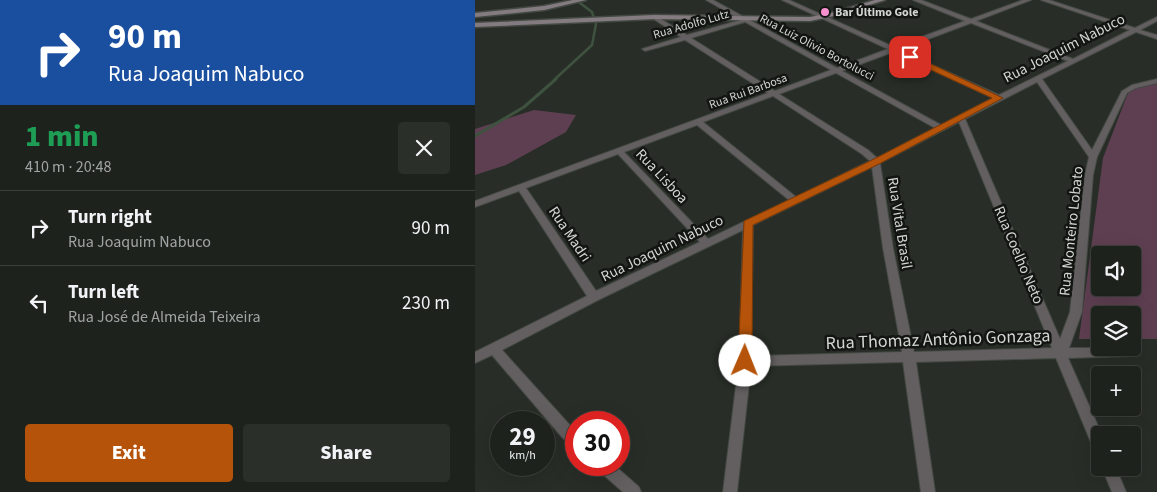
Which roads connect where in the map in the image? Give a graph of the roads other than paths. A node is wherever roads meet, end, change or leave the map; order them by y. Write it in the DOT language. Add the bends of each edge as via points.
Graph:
graph roads {
  1 [pos="521,0"];
  2 [pos="583,0"];
  3 [pos="709,0"];
  4 [pos="785,0"];
  5 [pos="882,0"];
  6 [pos="916,0"];
  7 [pos="1029,0"];
  8 [pos="1044,0"];
  9 [pos="506,5"];
  10 [pos="540,8"];
  11 [pos="513,11"];
  12 [pos="496,12"];
  13 [pos="475,15"];
  14 [pos="519,17"];
  15 [pos="654,17"];
  16 [pos="823,18"];
  17 [pos="1157,19"];
  18 [pos="742,20"];
  19 [pos="971,21"];
  20 [pos="536,22"];
  21 [pos="526,23"];
  22 [pos="475,24"];
  23 [pos="1135,30"];
  24 [pos="1157,37"];
  25 [pos="685,38"];
  26 [pos="645,49"];
  27 [pos="894,50"];
  28 [pos="1073,61"];
  29 [pos="837,71"];
  30 [pos="1038,79"];
  31 [pos="1157,81"];
  32 [pos="775,94"];
  33 [pos="999,98"];
  34 [pos="961,118"];
  35 [pos="698,122"];
  36 [pos="941,128"];
  37 [pos="618,150"];
  38 [pos="1093,157"];
  39 [pos="876,162"];
  40 [pos="521,187"];
  41 [pos="795,200"];
  42 [pos="475,204"];
  43 [pos="748,223"];
  44 [pos="706,243"];
  45 [pos="594,297"];
  46 [pos="494,349"];
  47 [pos="1091,352"];
  48 [pos="1061,353"];
  49 [pos="475,358"];
  50 [pos="909,358"];
  51 [pos="745,361"];
  52 [pos="1091,426"];
  53 [pos="565,431"];
  54 [pos="616,476"];
  55 [pos="1112,476"];
  56 [pos="634,492"];
  57 [pos="730,492"];
  58 [pos="929,492"];
  59 [pos="1119,492"];
  1 -- 10 [label="main road" via="528,7"];
  2 -- 10 [label="main road"];
  3 -- 18 [label="street, Rua Luiz Olivio Bortolucci"];
  4 -- 16 [label="street"];
  5 -- 16 [label="main road"];
  6 -- 19 [label="street"];
  7 -- 19 [label="street, Rua Rui Barbosa"];
  8 -- 23 [label="street"];
  9 -- 11 [label="main road"];
  10 -- 11 [label="main road"];
  10 -- 14 [label="main road"];
  10 -- 20 [label="main road" via="548,12"];
  11 -- 12 [label="main road"];
  11 -- 14 [label="main road"];
  12 -- 13 [label="main road"];
  12 -- 22 [label="main road" via="501,14 501,18"];
  14 -- 21 [label="main road"];
  15 -- 18 [label="main road"];
  15 -- 20 [label="main road"];
  15 -- 25 [label="street, Rua Vital Brasil"];
  16 -- 18 [label="main road"];
  16 -- 27 [label="street"];
  17 -- 23 [label="street, Rua Joaquim Nabuco"];
  18 -- 25 [label="street, Rua Adolfo Lutz"];
  18 -- 29 [label="street, Rua Luiz Olivio Bortolucci"];
  19 -- 27 [label="street, Rua Rui Barbosa"];
  19 -- 28 [label="street"];
  20 -- 21 [label="main road"];
  21 -- 22 [label="main road"];
  23 -- 24 [label="street"];
  23 -- 28 [label="street, Rua Joaquim Nabuco"];
  25 -- 26 [label="street, Rua Adolfo Lutz"];
  25 -- 32 [label="street, Rua Vital Brasil"];
  27 -- 29 [label="street, Rua Rui Barbosa"];
  27 -- 33 [label="street"];
  28 -- 30 [label="street, Rua Joaquim Nabuco"];
  29 -- 32 [label="street, Rua Rui Barbosa"];
  29 -- 36 [label="street, Rua Luiz Olivio Bortolucci"];
  30 -- 33 [label="street, Rua Joaquim Nabuco"];
  30 -- 38 [label="street"];
  31 -- 38 [label="street, Rua Monteiro Lobato" via="1134,86 1124,92"];
  32 -- 35 [label="street, Rua Rui Barbosa"];
  32 -- 39 [label="street, Rua Vital Brasil"];
  33 -- 34 [label="street, Rua Joaquim Nabuco"];
  34 -- 36 [label="street, Rua Joaquim Nabuco"];
  34 -- 48 [label="street, Rua Coelho Neto"];
  35 -- 37 [label="street, Rua Rui Barbosa"];
  35 -- 41 [label="street"];
  36 -- 39 [label="street, Rua Joaquim Nabuco"];
  37 -- 40 [label="street, Rua Rui Barbosa"];
  37 -- 44 [label="street, Rua Lisboa"];
  38 -- 48 [label="street, Rua Monteiro Lobato" via="1076,312"];
  39 -- 41 [label="street, Rua Joaquim Nabuco"];
  39 -- 50 [label="street, Rua Vital Brasil"];
  40 -- 42 [label="street, Rua Rui Barbosa"];
  40 -- 45 [label="street, Rua Madri"];
  41 -- 43 [label="street, Rua Joaquim Nabuco"];
  43 -- 44 [label="street, Rua Joaquim Nabuco"];
  43 -- 51 [label="street"];
  44 -- 45 [label="street, Rua Joaquim Nabuco"];
  45 -- 46 [label="street, Rua Joaquim Nabuco"];
  46 -- 49 [label="street, Rua Joaquim Nabuco"];
  46 -- 53 [label="street"];
  47 -- 48 [label="street, Rua Thomaz Antônio Gonzaga"];
  48 -- 50 [label="street, Rua Thomaz Antônio Gonzaga"];
  48 -- 52 [label="street, Rua Coelho Neto"];
  50 -- 51 [label="street, Rua Thomaz Antônio Gonzaga"];
  50 -- 58 [label="street, Rua Vital Brasil"];
  51 -- 57 [label="street"];
  54 -- 56 [label="street"];
  55 -- 59 [label="street"];
}
